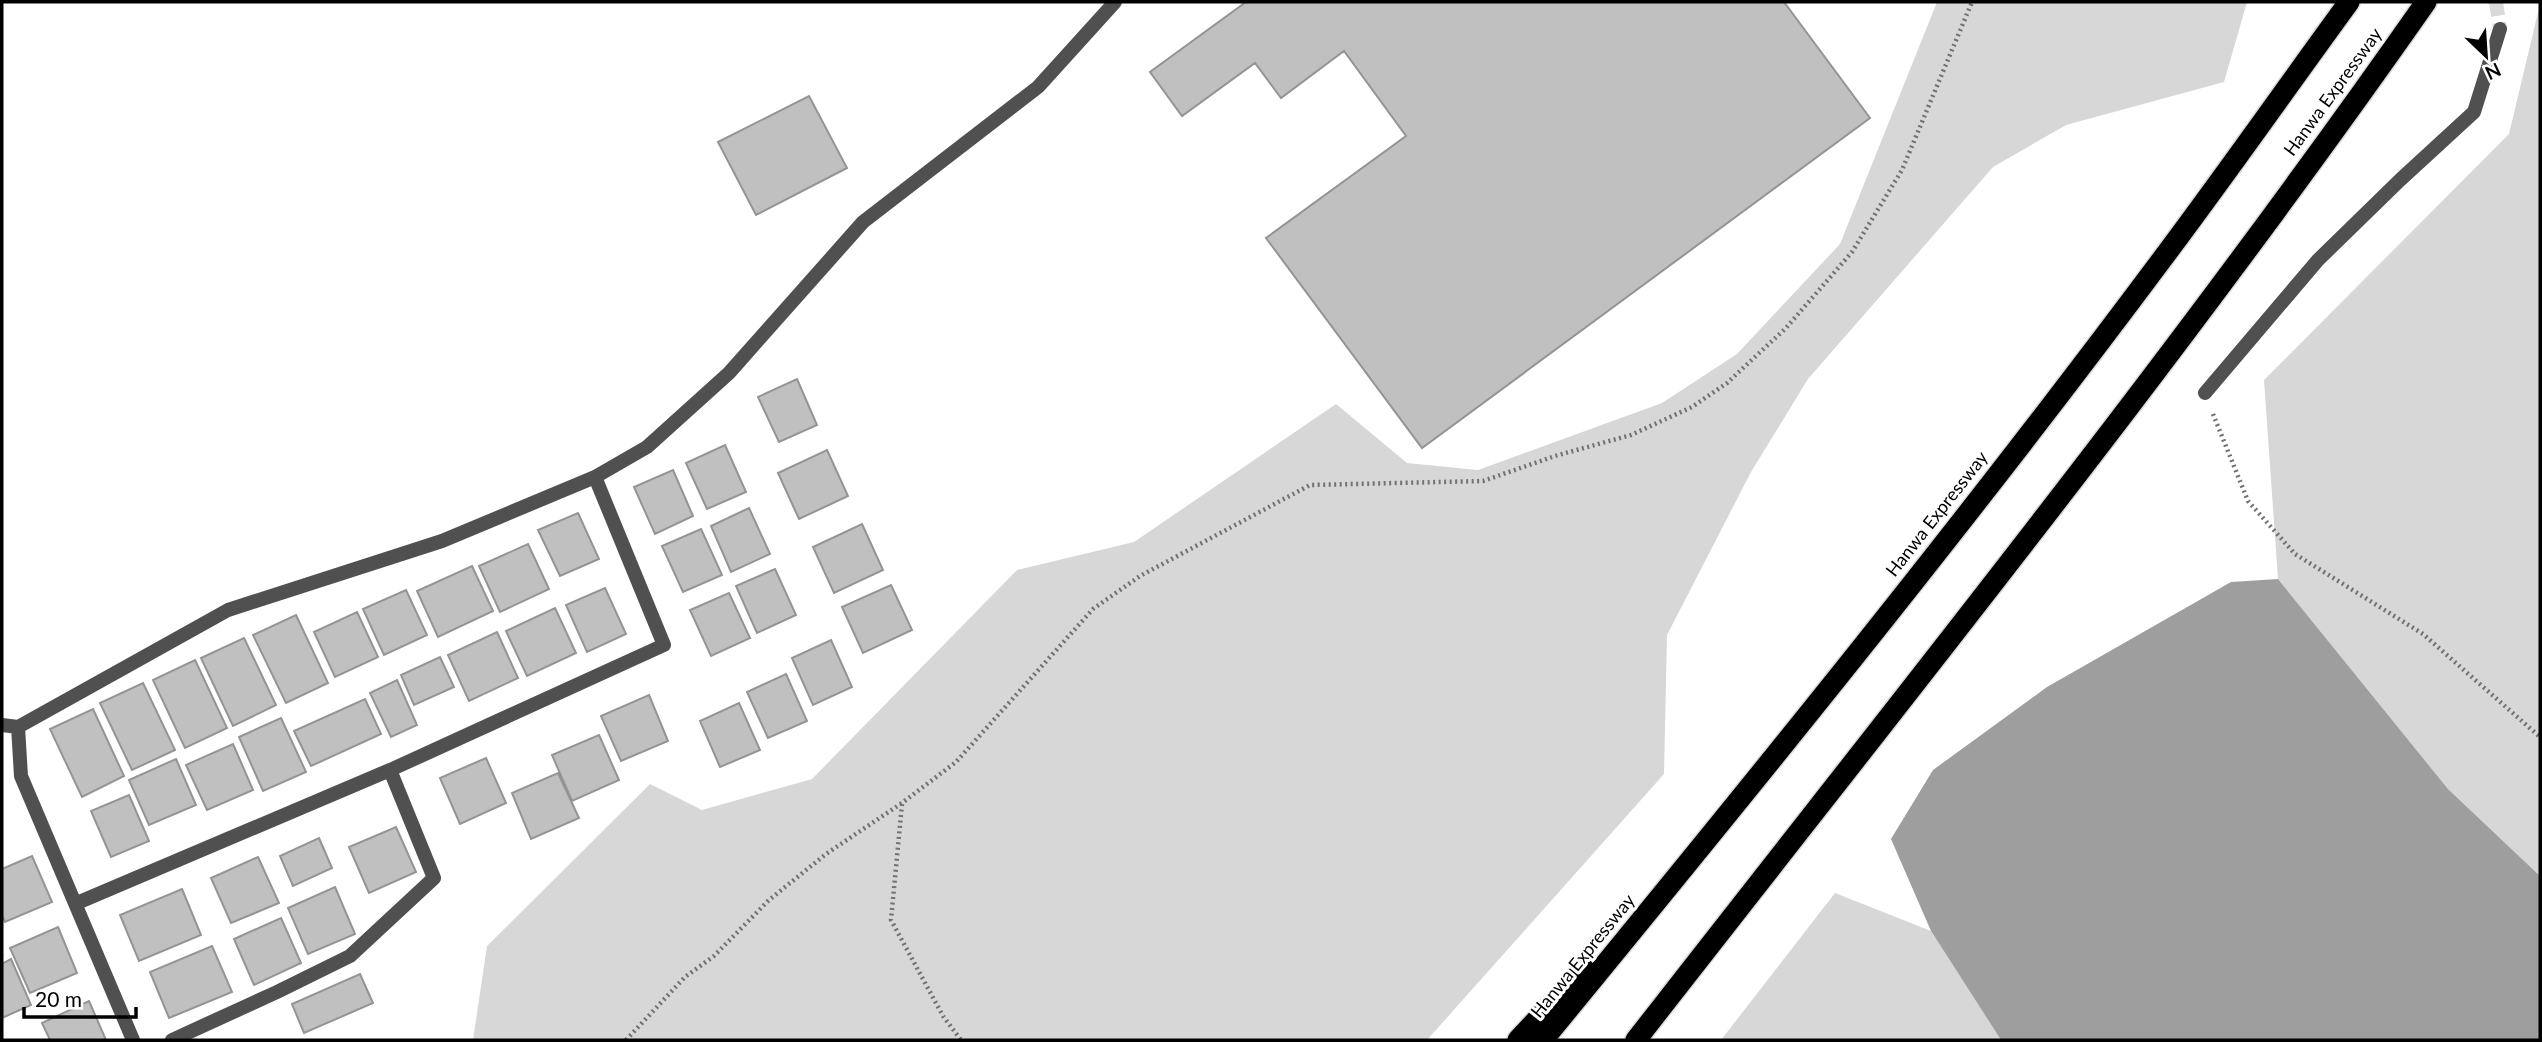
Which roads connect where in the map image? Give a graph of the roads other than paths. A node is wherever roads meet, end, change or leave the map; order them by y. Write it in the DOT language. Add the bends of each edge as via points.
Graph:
graph roads {
  1 [pos="1115,2"];
  2 [pos="2349,2"];
  3 [pos="2426,2"];
  4 [pos="2500,29"];
  5 [pos="2205,394"];
  6 [pos="595,477"];
  7 [pos="2,724"];
  8 [pos="18,727"];
  9 [pos="390,770"];
  10 [pos="1724,819"];
  11 [pos="77,903"];
  12 [pos="133,1040"];
  13 [pos="172,1040"];
  14 [pos="1518,1040"];
  15 [pos="1543,1040"];
  16 [pos="1636,1040"];
  1 -- 6 [label="street" via="1038,87 863,222 729,373 647,447"];
  2 -- 10 [label="highway, Hanwa Expressway" via="2146,281 1952,534"];
  3 -- 16 [label="highway, Hanwa Expressway" via="2215,293"];
  4 -- 5 [label="street" via="2474,112 2318,260"];
  6 -- 8 [label="street" via="442,541 228,610"];
  6 -- 9 [label="street" via="664,645"];
  7 -- 8 [label="street"];
  8 -- 11 [label="street" via="21,776"];
  9 -- 11 [label="street"];
  9 -- 13 [label="street" via="433,878 350,956"];
  10 -- 14 [label="highway"];
  10 -- 15 [label="highway, Hanwa Expressway"];
  11 -- 12 [label="street"];
}
